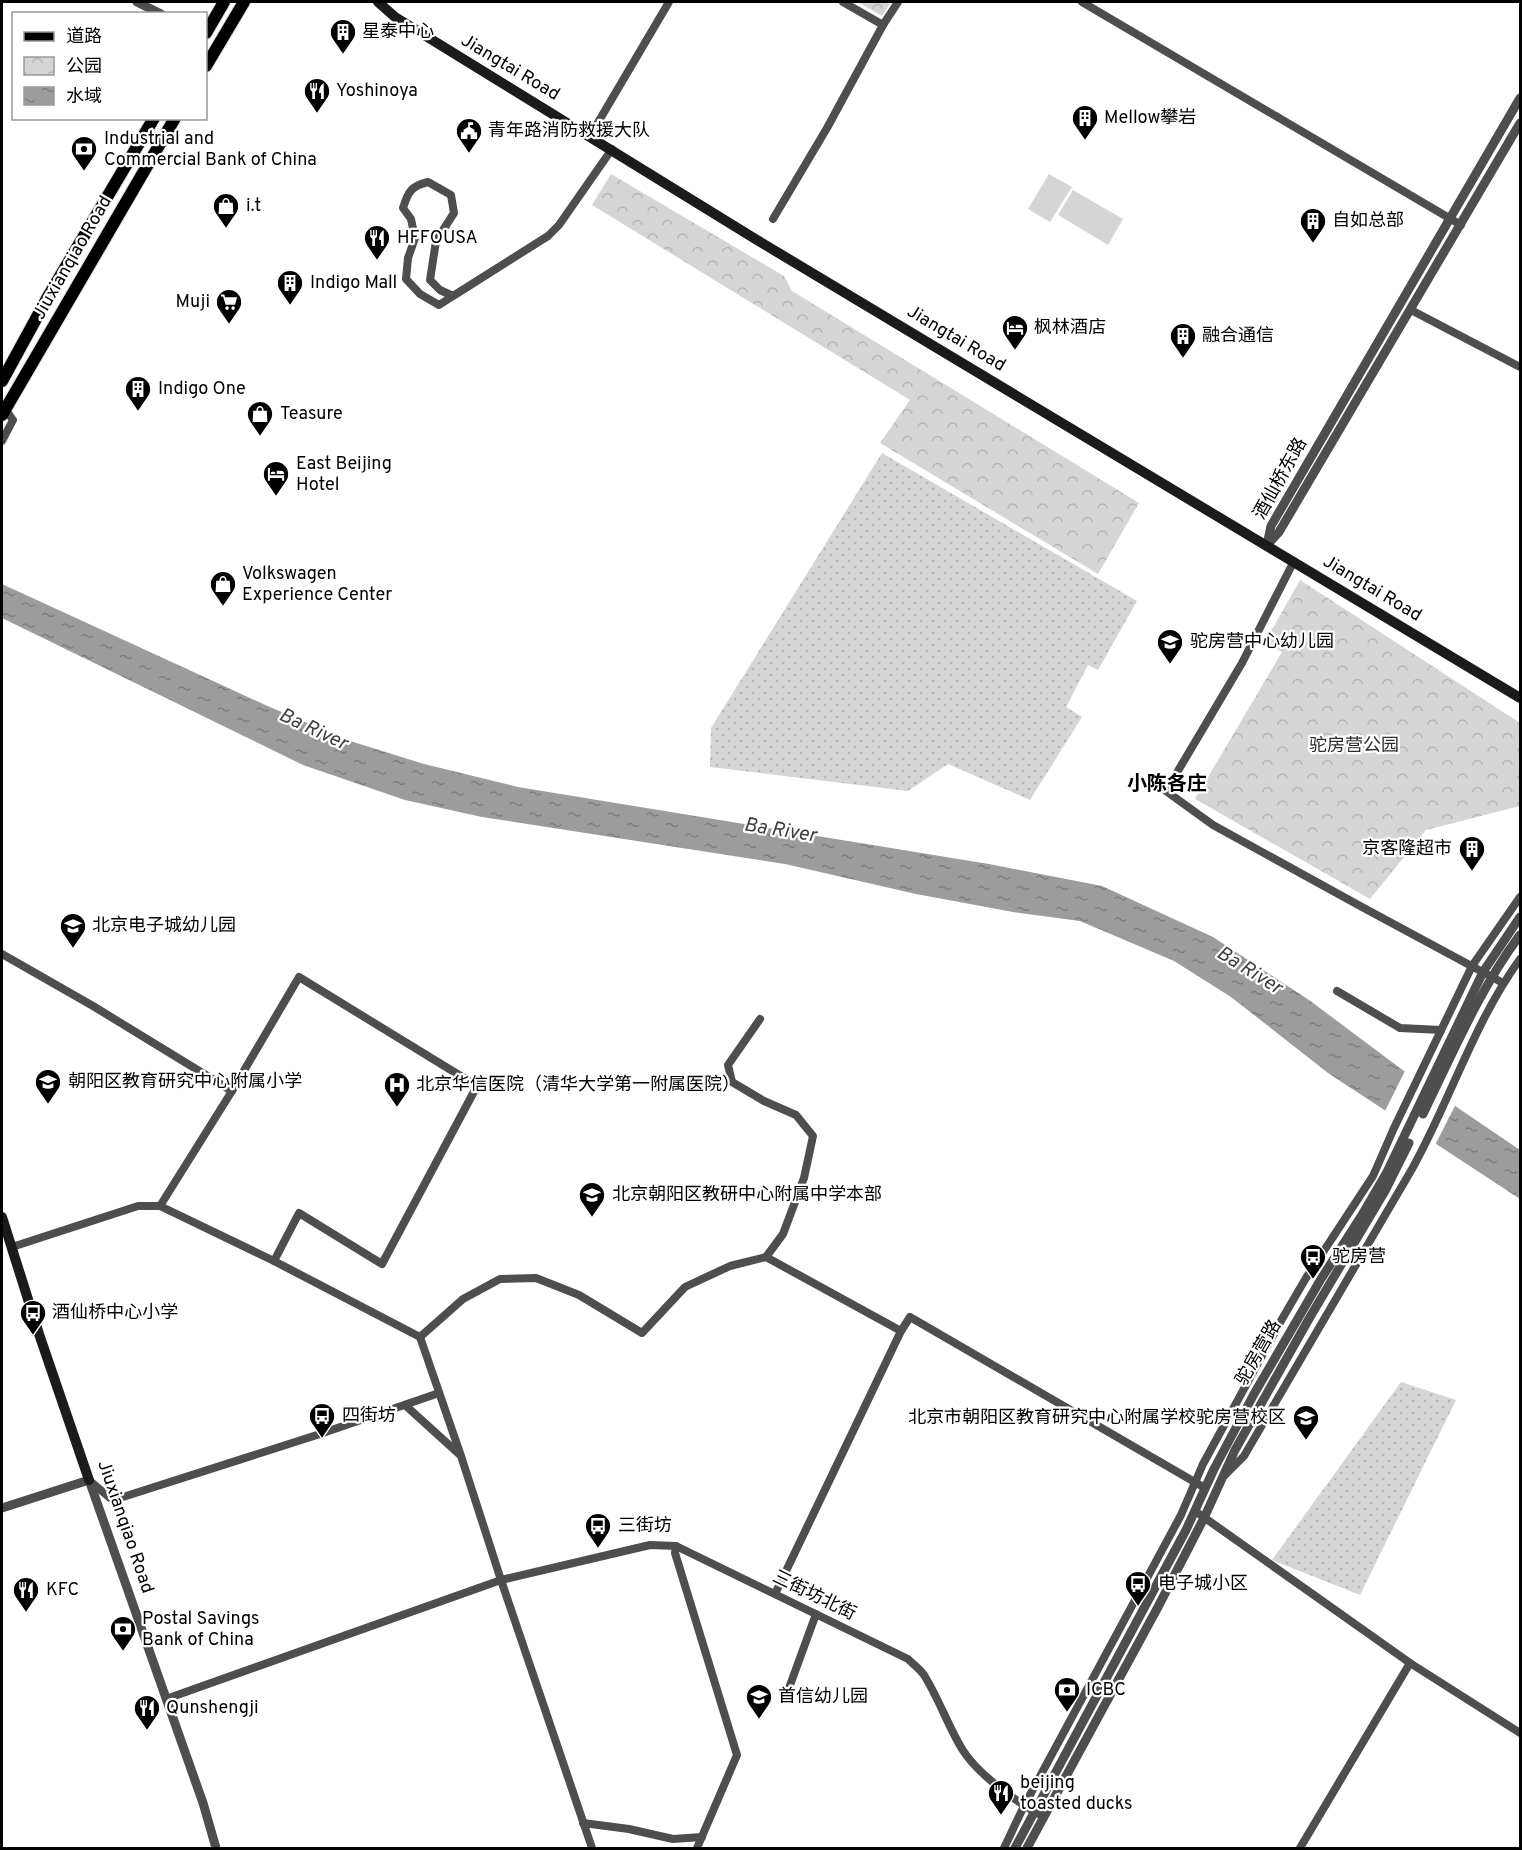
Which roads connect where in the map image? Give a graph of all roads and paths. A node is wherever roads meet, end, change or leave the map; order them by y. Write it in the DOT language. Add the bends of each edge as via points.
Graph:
graph roads {
  1 [pos="137,2"];
  2 [pos="224,2"];
  3 [pos="244,2"];
  4 [pos="378,2"];
  5 [pos="669,2"];
  6 [pos="843,2"];
  7 [pos="898,2"];
  8 [pos="1082,2"];
  9 [pos="157,12"];
  10 [pos="883,25"];
  11 [pos="207,32"];
  12 [pos="207,35"];
  13 [pos="219,44"];
  14 [pos="207,64"];
  15 [pos="1521,98"];
  16 [pos="153,120"];
  17 [pos="174,120"];
  18 [pos="1521,123"];
  19 [pos="590,136"];
  20 [pos="612,149"];
  21 [pos="1450,218"];
  22 [pos="773,219"];
  23 [pos="1461,225"];
  24 [pos="453,296"];
  25 [pos="1411,310"];
  26 [pos="1521,367"];
  27 [pos="2,381"];
  28 [pos="3,410"];
  29 [pos="2,441"];
  30 [pos="1267,545"];
  31 [pos="1294,561"];
  32 [pos="1521,698"];
  33 [pos="1521,897"];
  34 [pos="1521,917"];
  35 [pos="1521,935"];
  36 [pos="2,954"];
  37 [pos="1521,959"];
  38 [pos="1472,966"];
  39 [pos="1487,974"];
  40 [pos="1503,983"];
  41 [pos="1337,991"];
  42 [pos="760,1019"];
  43 [pos="1441,1030"];
  44 [pos="232,1091"];
  45 [pos="1409,1137"];
  46 [pos="160,1206"];
  47 [pos="2,1217"];
  48 [pos="12,1247"];
  49 [pos="766,1257"];
  50 [pos="274,1261"];
  51 [pos="901,1331"];
  52 [pos="420,1338"];
  53 [pos="439,1393"];
  54 [pos="405,1405"];
  55 [pos="461,1456"];
  56 [pos="1221,1479"];
  57 [pos="89,1480"];
  58 [pos="1194,1482"];
  59 [pos="1205,1488"];
  60 [pos="2,1508"];
  61 [pos="1195,1511"];
  62 [pos="1204,1518"];
  63 [pos="676,1546"];
  64 [pos="501,1580"];
  65 [pos="775,1594"];
  66 [pos="816,1614"];
  67 [pos="1410,1663"];
  68 [pos="789,1688"];
  69 [pos="166,1699"];
  70 [pos="1521,1733"];
  71 [pos="1024,1806"];
  72 [pos="1034,1812"];
  73 [pos="1044,1817"];
  74 [pos="583,1823"];
  75 [pos="702,1837"];
  76 [pos="216,1848"];
  77 [pos="592,1848"];
  78 [pos="697,1848"];
  79 [pos="1004,1848"];
  80 [pos="1015,1848"];
  81 [pos="1027,1848"];
  82 [pos="1300,1848"];
  1 -- 9 [label="street"];
  2 -- 11 [label="main road"];
  3 -- 13 [label="main road"];
  4 -- 19 [label="main road, Jiangtai Road" via="395,17"];
  5 -- 19 [label="street"];
  6 -- 10 [label="street"];
  7 -- 10 [label="street"];
  8 -- 21 [label="street"];
  10 -- 22 [label="street"];
  12 -- 13 [label="street"];
  13 -- 14 [label="main road"];
  15 -- 21 [label="street, 酒仙桥东路"];
  16 -- 27 [label="main road, Jiuxianqiao Road"];
  17 -- 28 [label="main road, Jiuxianqiao Road"];
  18 -- 23 [label="street, 酒仙桥东路"];
  19 -- 20 [label="main road, Jiangtai Road"];
  20 -- 24 [label="street" via="548,236"];
  20 -- 30 [label="main road, Jiangtai Road"];
  21 -- 23 [label="street"];
  21 -- 30 [label="street, 酒仙桥东路" via="1271,526"];
  23 -- 25 [label="street, 酒仙桥东路"];
  24 -- 24 [label="street" via="439,305 420,294 406,279 415,238 411,219 403,208 408,194 417,185 428,182 451,195 454,213 436,241 430,280"];
  25 -- 26 [label="street"];
  25 -- 30 [label="street, 酒仙桥东路" via="1279,532"];
  28 -- 29 [label="street" via="13,420"];
  30 -- 31 [label="main road, Jiangtai Road"];
  31 -- 32 [label="main road, Jiangtai Road"];
  31 -- 38 [label="street" via="1242,663 1166,791 1213,825"];
  33 -- 38 [label="street"];
  34 -- 39 [label="street, 驼房营路"];
  35 -- 39 [label="street, 驼房营路"];
  36 -- 44 [label="street"];
  37 -- 40 [label="street"];
  38 -- 39 [label="street"];
  38 -- 43 [label="street"];
  39 -- 40 [label="street"];
  39 -- 45 [label="street, 驼房营路"];
  40 -- 56 [label="street" via="1482,1020 1425,1147 1244,1456"];
  41 -- 43 [label="street" via="1400,1028"];
  42 -- 49 [label="street" via="728,1065 732,1082 796,1115 813,1136 804,1178 783,1234"];
  43 -- 58 [label="street" via="1373,1176 1282,1319"];
  44 -- 46 [label="street"];
  44 -- 50 [label="street" via="299,977 477,1086 382,1264 299,1213"];
  45 -- 56 [label="street, 驼房营路" via="1385,1191"];
  45 -- 59 [label="street, 驼房营路" via="1254,1394"];
  46 -- 48 [label="street" via="138,1206"];
  46 -- 50 [label="street"];
  47 -- 48 [label="main road, Jiuxianqiao Road"];
  48 -- 57 [label="main road, Jiuxianqiao Road"];
  49 -- 51 [label="street"];
  49 -- 52 [label="street" via="730,1266 685,1287 642,1333 579,1295 536,1278 500,1279 463,1299"];
  50 -- 52 [label="street"];
  51 -- 58 [label="street" via="910,1317"];
  51 -- 65 [label="street"];
  52 -- 53 [label="street"];
  53 -- 54 [label="street"];
  53 -- 55 [label="street"];
  54 -- 55 [label="street"];
  54 -- 57 [label="street" via="123,1497 110,1498"];
  55 -- 64 [label="street"];
  56 -- 62 [label="street, 驼房营路"];
  57 -- 60 [label="street"];
  57 -- 69 [label="street, Jiuxianqiao Road"];
  58 -- 59 [label="street"];
  58 -- 71 [label="street" via="1181,1515"];
  59 -- 61 [label="street, 驼房营路"];
  61 -- 62 [label="street"];
  61 -- 72 [label="street, 驼房营路"];
  62 -- 67 [label="street"];
  62 -- 73 [label="street, 驼房营路"];
  63 -- 64 [label="street, 三街坊北街" via="650,1545"];
  63 -- 65 [label="street, 三街坊北街"];
  63 -- 75 [label="street" via="675,1554 737,1755"];
  64 -- 69 [label="street, 三街坊北街"];
  64 -- 74 [label="street"];
  65 -- 66 [label="street, 三街坊北街"];
  66 -- 68 [label="street"];
  66 -- 71 [label="street, 三街坊北街" via="908,1659 923,1674 964,1752"];
  67 -- 70 [label="street"];
  67 -- 82 [label="street"];
  69 -- 76 [label="street, Jiuxianqiao Road"];
  71 -- 72 [label="street, 三街坊北街"];
  71 -- 79 [label="street"];
  72 -- 73 [label="street, 三街坊北街"];
  72 -- 80 [label="street, 驼房营路"];
  73 -- 81 [label="street, 驼房营路"];
  74 -- 75 [label="street" via="673,1839"];
  74 -- 77 [label="street"];
  75 -- 78 [label="street"];
}
